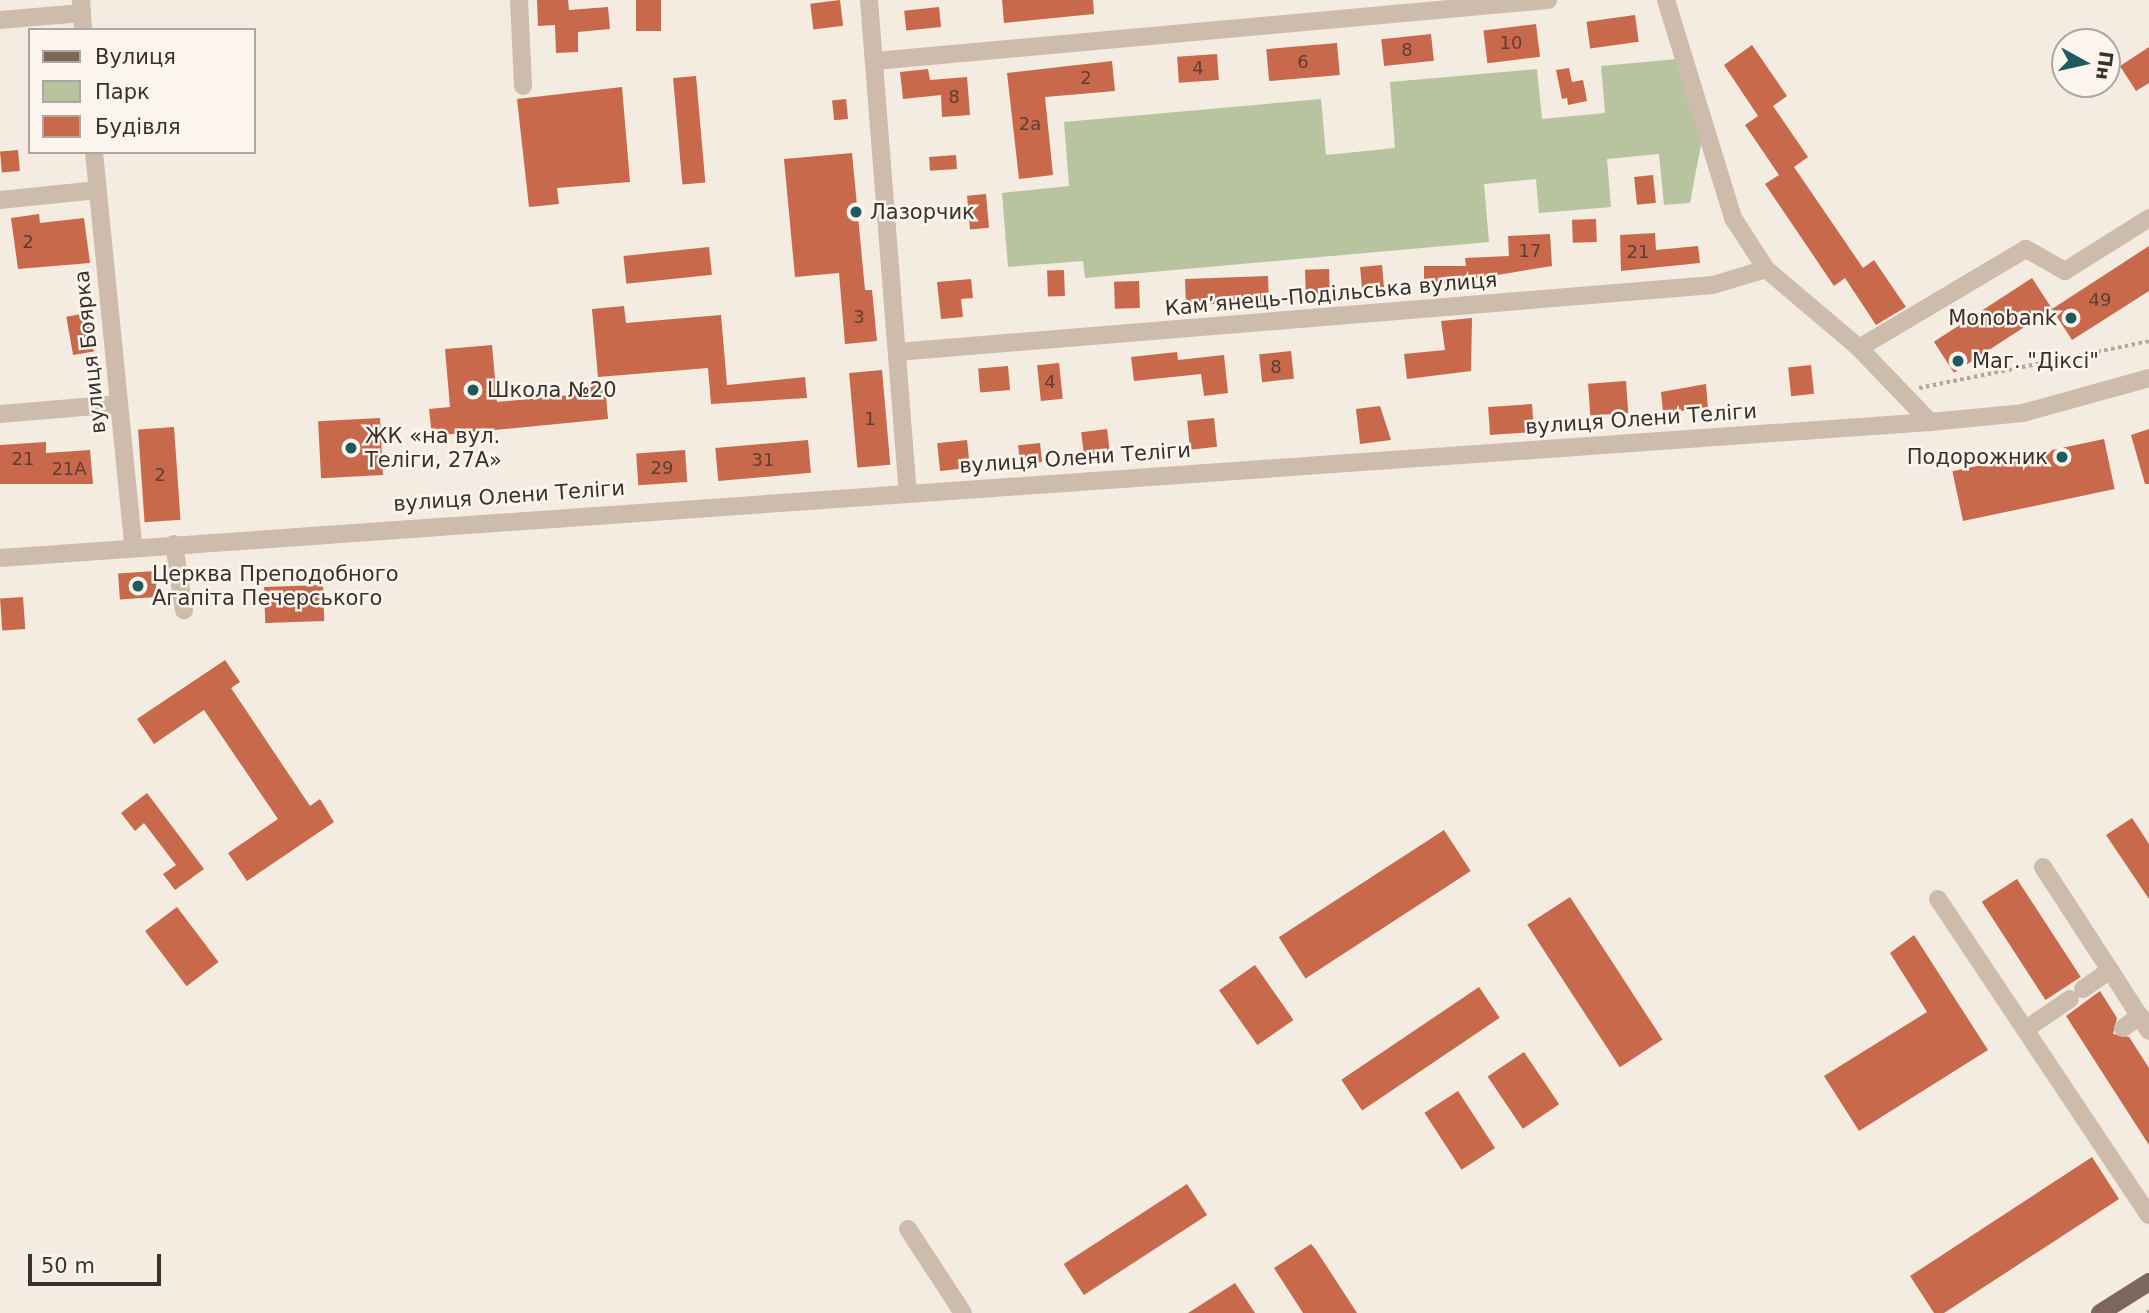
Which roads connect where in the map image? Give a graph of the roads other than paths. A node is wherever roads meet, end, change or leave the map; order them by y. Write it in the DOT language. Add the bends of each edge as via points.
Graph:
graph roads {
  1 [pos="519,0"];
  2 [pos="869,0"];
  3 [pos="1548,0"];
  4 [pos="1666,0"];
  5 [pos="82,14"];
  6 [pos="0,20"];
  7 [pos="874,61"];
  8 [pos="523,86"];
  9 [pos="94,154"];
  10 [pos="97,190"];
  11 [pos="0,200"];
  12 [pos="2149,218"];
  13 [pos="1766,269"];
  14 [pos="1859,348"];
  15 [pos="897,352"];
  16 [pos="2149,378"];
  17 [pos="119,404"];
  18 [pos="0,414"];
  19 [pos="1930,422"];
  20 [pos="908,492"];
  21 [pos="174,544"];
  22 [pos="132,547"];
  23 [pos="0,558"];
  24 [pos="184,610"];
  25 [pos="2043,867"];
  26 [pos="1938,899"];
  27 [pos="2110,970"];
  28 [pos="2145,1023"];
  29 [pos="2123,1028"];
  30 [pos="2026,1029"];
  31 [pos="2149,1215"];
  32 [pos="908,1229"];
  33 [pos="2149,1282"];
  34 [pos="963,1313"];
  35 [pos="2100,1313"];
  1 -- 8 [label="street"];
  2 -- 7 [label="street"];
  3 -- 7 [label="street"];
  4 -- 13 [label="street" via="1732,218"];
  5 -- 6 [label="street"];
  7 -- 15 [label="street"];
  9 -- 10 [label="street, вулиця Боярка"];
  10 -- 11 [label="street"];
  10 -- 17 [label="street, вулиця Боярка"];
  12 -- 14 [label="street" via="2065,271 2026,249"];
  13 -- 14 [label="street"];
  13 -- 15 [label="street, Камʼянець-Подільська вулиця" via="1713,285"];
  14 -- 19 [label="street"];
  15 -- 20 [label="street"];
  16 -- 19 [label="street, вулиця Олени Теліги" via="2023,413"];
  17 -- 18 [label="street"];
  17 -- 22 [label="street, вулиця Боярка"];
  19 -- 20 [label="street, вулиця Олени Теліги"];
  20 -- 21 [label="street, вулиця Олени Теліги"];
  21 -- 22 [label="street, вулиця Олени Теліги"];
  21 -- 24 [label="street"];
  22 -- 23 [label="street, вулиця Олени Теліги"];
  25 -- 27 [label="street"];
  26 -- 30 [label="street"];
  27 -- 28 [label="street"];
  27 -- 30 [label="street"];
  28 -- 29 [label="street"];
  30 -- 31 [label="street"];
  32 -- 34 [label="street"];
  33 -- 35 [label="main road"];
}
